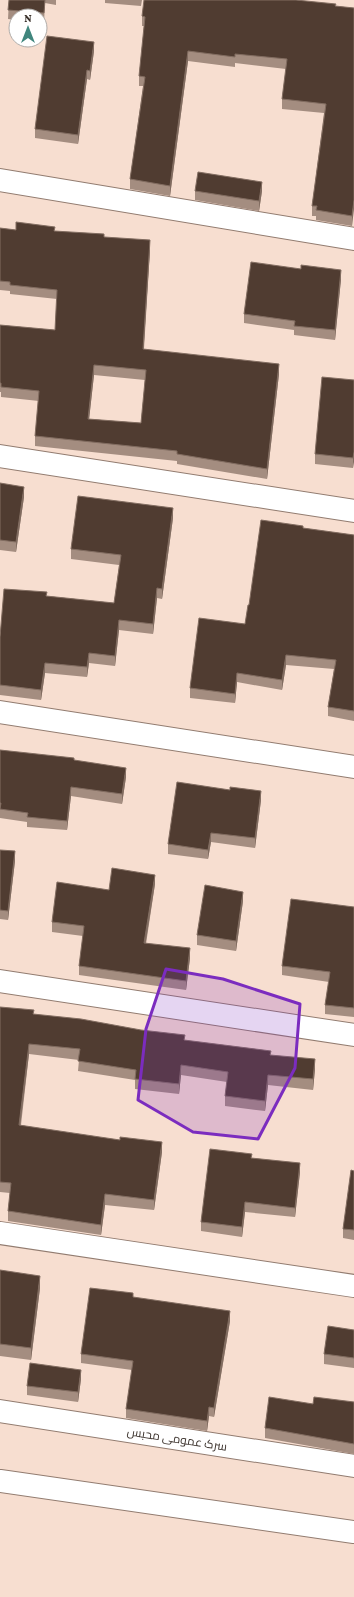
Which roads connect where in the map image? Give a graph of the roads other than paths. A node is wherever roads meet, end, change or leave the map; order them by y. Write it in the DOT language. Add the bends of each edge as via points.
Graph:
graph roads {
  1 [pos="0,180"];
  2 [pos="354,239"];
  3 [pos="0,456"];
  4 [pos="354,511"];
  5 [pos="0,712"];
  6 [pos="354,767"];
  7 [pos="0,981"];
  8 [pos="354,1035"];
  9 [pos="0,1233"];
  10 [pos="354,1286"];
  11 [pos="0,1411"];
  12 [pos="354,1466"];
  13 [pos="0,1481"];
  14 [pos="354,1532"];
  1 -- 2 [label="street"];
  3 -- 4 [label="street"];
  5 -- 6 [label="street"];
  7 -- 8 [label="street"];
  9 -- 10 [label="street"];
  11 -- 12 [label="street, سرک عمومی محبس"];
  13 -- 14 [label="street"];
}
